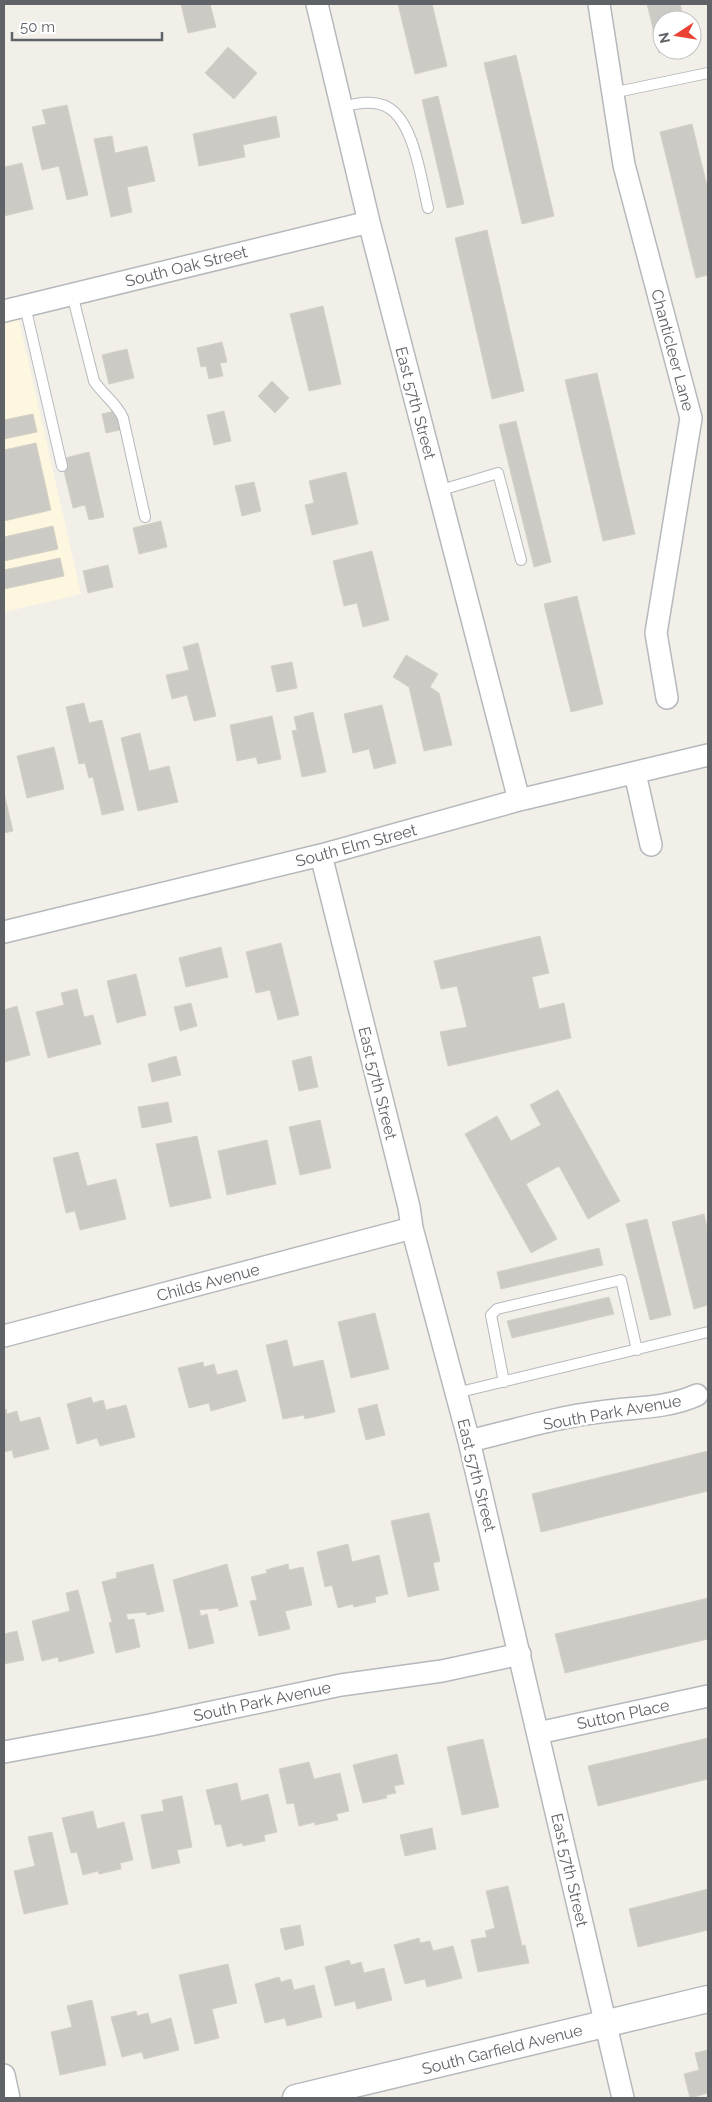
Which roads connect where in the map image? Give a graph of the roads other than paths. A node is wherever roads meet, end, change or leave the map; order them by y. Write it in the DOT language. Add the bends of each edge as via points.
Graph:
graph roads {
  1 [pos="317,4"];
  2 [pos="599,4"];
  3 [pos="708,73"];
  4 [pos="612,93"];
  5 [pos="341,107"];
  6 [pos="428,208"];
  7 [pos="369,222"];
  8 [pos="72,294"];
  9 [pos="25,306"];
  10 [pos="4,311"];
  11 [pos="62,466"];
  12 [pos="438,490"];
  13 [pos="145,517"];
  14 [pos="520,560"];
  15 [pos="667,698"];
  16 [pos="708,755"];
  17 [pos="634,773"];
  18 [pos="519,800"];
  19 [pos="651,845"];
  20 [pos="321,855"];
  21 [pos="4,932"];
  22 [pos="412,1228"];
  23 [pos="708,1332"];
  24 [pos="4,1336"];
  25 [pos="638,1350"];
  26 [pos="504,1382"];
  27 [pos="456,1393"];
  28 [pos="697,1395"];
  29 [pos="468,1441"];
  30 [pos="520,1654"];
  31 [pos="708,1696"];
  32 [pos="538,1733"];
  33 [pos="4,1752"];
  34 [pos="708,1999"];
  35 [pos="605,2024"];
  36 [pos="4,2075"];
  37 [pos="9,2098"];
  38 [pos="296,2098"];
  39 [pos="623,2098"];
  1 -- 5 [label="street, East 57th Street"];
  2 -- 4 [label="street, Chanticleer Lane"];
  3 -- 4 [label="lane"];
  4 -- 15 [label="street, Chanticleer Lane" via="624,165 691,418 656,633"];
  5 -- 6 [label="lane" via="371,103 384,105 397,114 406,127"];
  5 -- 7 [label="street, East 57th Street"];
  7 -- 8 [label="street, South Oak Street"];
  7 -- 12 [label="street, East 57th Street"];
  8 -- 9 [label="street, South Oak Street"];
  8 -- 13 [label="lane" via="94,381 118,407 123,418"];
  9 -- 10 [label="street, South Oak Street"];
  9 -- 11 [label="lane"];
  12 -- 14 [label="lane" via="498,473"];
  12 -- 18 [label="street, East 57th Street"];
  16 -- 17 [label="street, South Elm Street"];
  17 -- 18 [label="street, South Elm Street"];
  17 -- 19 [label="street"];
  18 -- 20 [label="street, South Elm Street"];
  20 -- 21 [label="street, South Elm Street"];
  20 -- 22 [label="street, East 57th Street"];
  22 -- 24 [label="street, Childs Avenue"];
  22 -- 27 [label="street, East 57th Street"];
  23 -- 25 [label="lane"];
  25 -- 26 [label="lane"];
  25 -- 26 [label="lane" via="621,1280 497,1309 490,1315"];
  26 -- 27 [label="lane"];
  27 -- 29 [label="street, East 57th Street"];
  28 -- 29 [label="street, South Park Avenue" via="654,1408 599,1412"];
  29 -- 30 [label="street, East 57th Street"];
  30 -- 32 [label="street, East 57th Street"];
  30 -- 33 [label="street, South Park Avenue" via="442,1671 341,1685"];
  31 -- 32 [label="street, Sutton Place"];
  32 -- 35 [label="street, East 57th Street"];
  34 -- 35 [label="street, South Garfield Avenue"];
  35 -- 38 [label="street, South Garfield Avenue"];
  35 -- 39 [label="street, East 57th Street"];
  36 -- 37 [label="street"];
}
